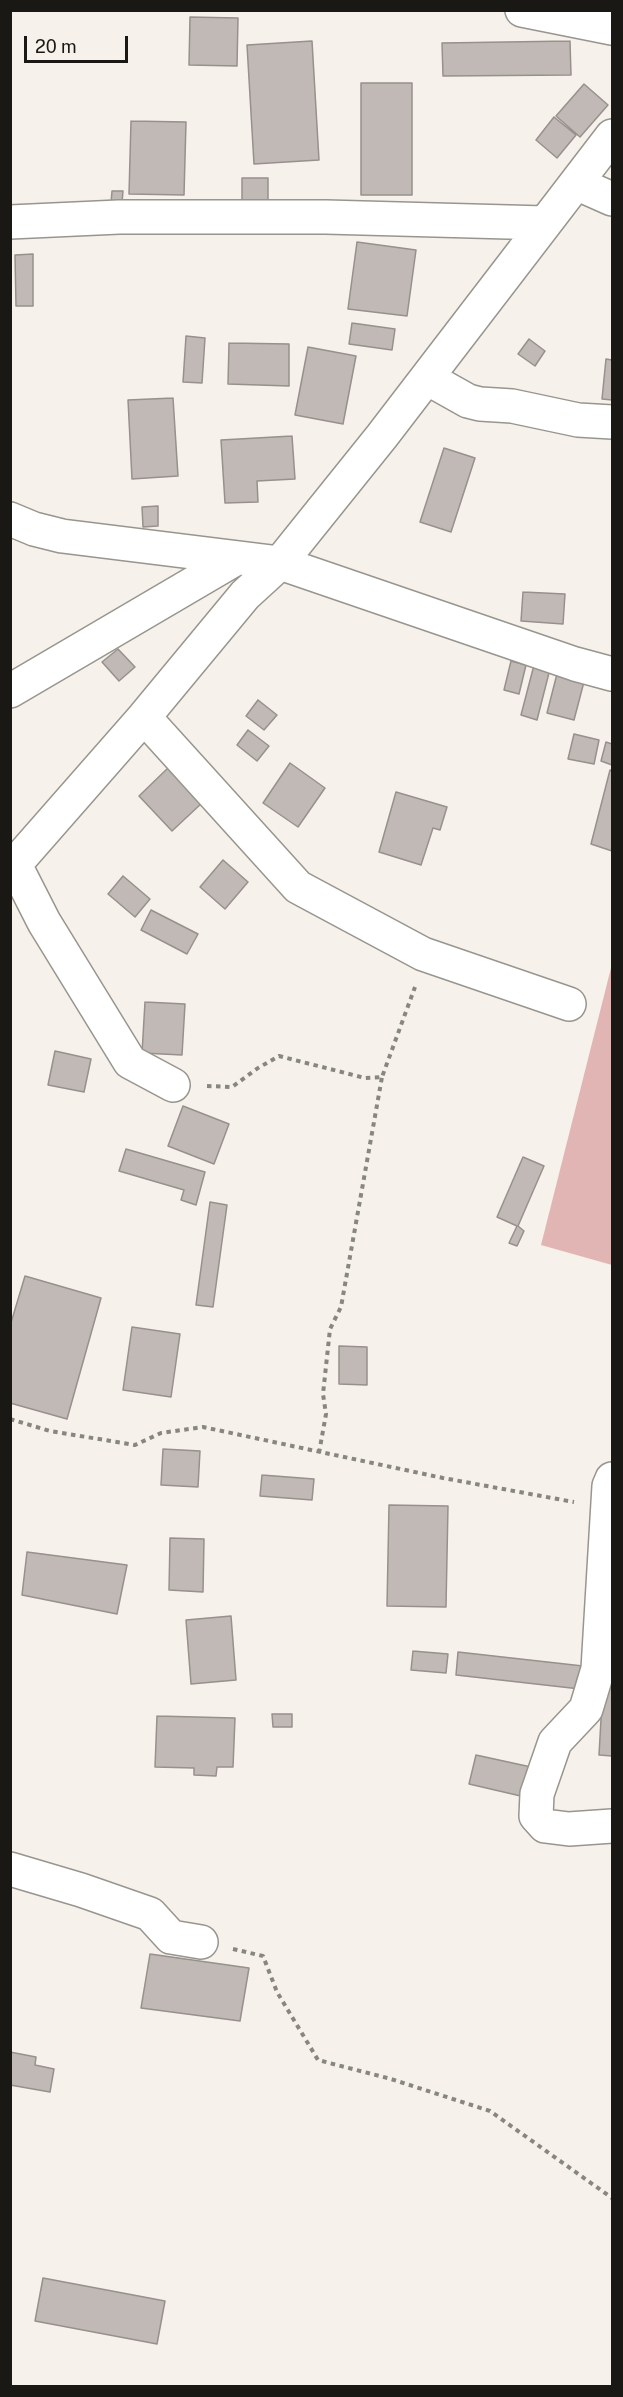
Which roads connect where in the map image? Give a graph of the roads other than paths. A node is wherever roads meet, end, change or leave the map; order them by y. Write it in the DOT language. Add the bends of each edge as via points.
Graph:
graph roads {
  1 [pos="522,10"];
  2 [pos="612,28"];
  3 [pos="612,136"];
  4 [pos="576,183"];
  5 [pos="612,199"];
  6 [pos="10,222"];
  7 [pos="545,223"];
  8 [pos="426,378"];
  9 [pos="612,422"];
  10 [pos="10,519"];
  11 [pos="235,559"];
  12 [pos="280,563"];
  13 [pos="612,674"];
  14 [pos="10,691"];
  15 [pos="144,717"];
  16 [pos="13,868"];
  17 [pos="569,1004"];
  18 [pos="173,1085"];
  19 [pos="610,1494"];
  20 [pos="612,1826"];
  21 [pos="10,1869"];
  22 [pos="201,1942"];
  1 -- 2 [label="street"];
  3 -- 4 [label="street"];
  4 -- 5 [label="street"];
  4 -- 7 [label="street"];
  6 -- 7 [label="street" via="119,217 326,217"];
  7 -- 8 [label="street"];
  8 -- 9 [label="street" via="468,401"];
  8 -- 12 [label="street"];
  10 -- 11 [label="street" via="62,536"];
  11 -- 12 [label="street"];
  11 -- 14 [label="street"];
  12 -- 13 [label="street"];
  12 -- 15 [label="street" via="245,595"];
  15 -- 16 [label="street"];
  15 -- 17 [label="street" via="298,887 423,954"];
  16 -- 18 [label="street" via="129,1062"];
  19 -- 20 [label="street" via="598,1669 586,1709 555,1742 537,1794 536,1816 545,1826"];
  21 -- 22 [label="street" via="150,1914 171,1937"];
}
